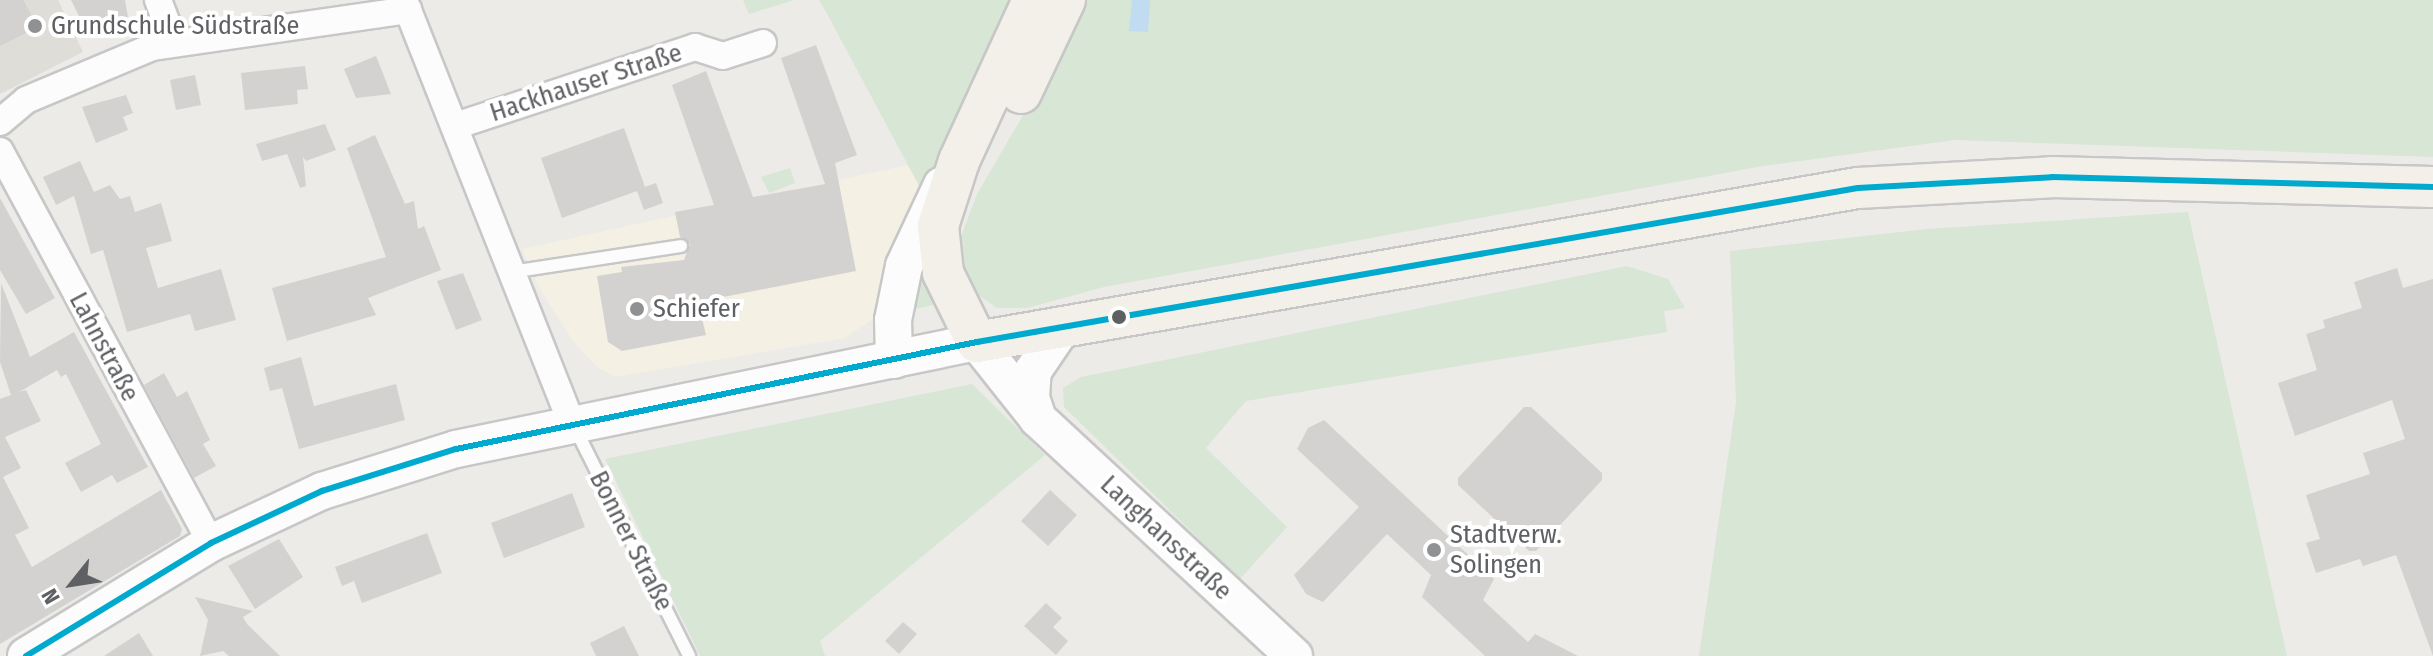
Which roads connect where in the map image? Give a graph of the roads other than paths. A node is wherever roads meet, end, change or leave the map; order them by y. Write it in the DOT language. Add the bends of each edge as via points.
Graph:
graph roads {
  1 [pos="158,0"];
  2 [pos="1033,0"];
  3 [pos="1065,0"];
  4 [pos="406,5"];
  5 [pos="174,42"];
  6 [pos="763,43"];
  7 [pos="2,119"];
  8 [pos="455,126"];
  9 [pos="0,151"];
  10 [pos="959,161"];
  11 [pos="2433,187"];
  12 [pos="681,246"];
  13 [pos="939,254"];
  14 [pos="511,272"];
  15 [pos="1062,328"];
  16 [pos="977,342"];
  17 [pos="894,360"];
  18 [pos="1038,419"];
  19 [pos="573,426"];
  20 [pos="211,543"];
  21 [pos="26,656"];
  22 [pos="689,656"];
  23 [pos="1294,656"];
  1 -- 5 [label="street"];
  2 -- 10 [label="main road"];
  3 -- 13 [label="main road" via="1041,57 968,185"];
  4 -- 5 [label="street"];
  4 -- 8 [label="street, Hackhauser Straße"];
  5 -- 7 [label="street" via="102,64 26,100"];
  6 -- 8 [label="street, Hackhauser Straße" via="723,56 695,47"];
  8 -- 14 [label="street, Hackhauser Straße"];
  9 -- 20 [label="street, Lahnstraße"];
  10 -- 13 [label="main road" via="938,226"];
  10 -- 17 [label="main road" via="930,203 904,266 893,320"];
  11 -- 15 [label="main road" via="2052,177 1858,188"];
  12 -- 14 [label="lane"];
  13 -- 16 [label="main road" via="950,294"];
  14 -- 19 [label="street, Hackhauser Straße"];
  15 -- 16 [label="main road"];
  15 -- 18 [label="main road" via="1033,371 1031,397"];
  16 -- 17 [label="main road"];
  16 -- 18 [label="main road, Langhansstraße"];
  17 -- 19 [label="main road"];
  18 -- 23 [label="main road, Langhansstraße"];
  19 -- 20 [label="main road" via="456,449 322,491"];
  19 -- 22 [label="lane, Bonner Straße"];
  20 -- 21 [label="main road"];
}
